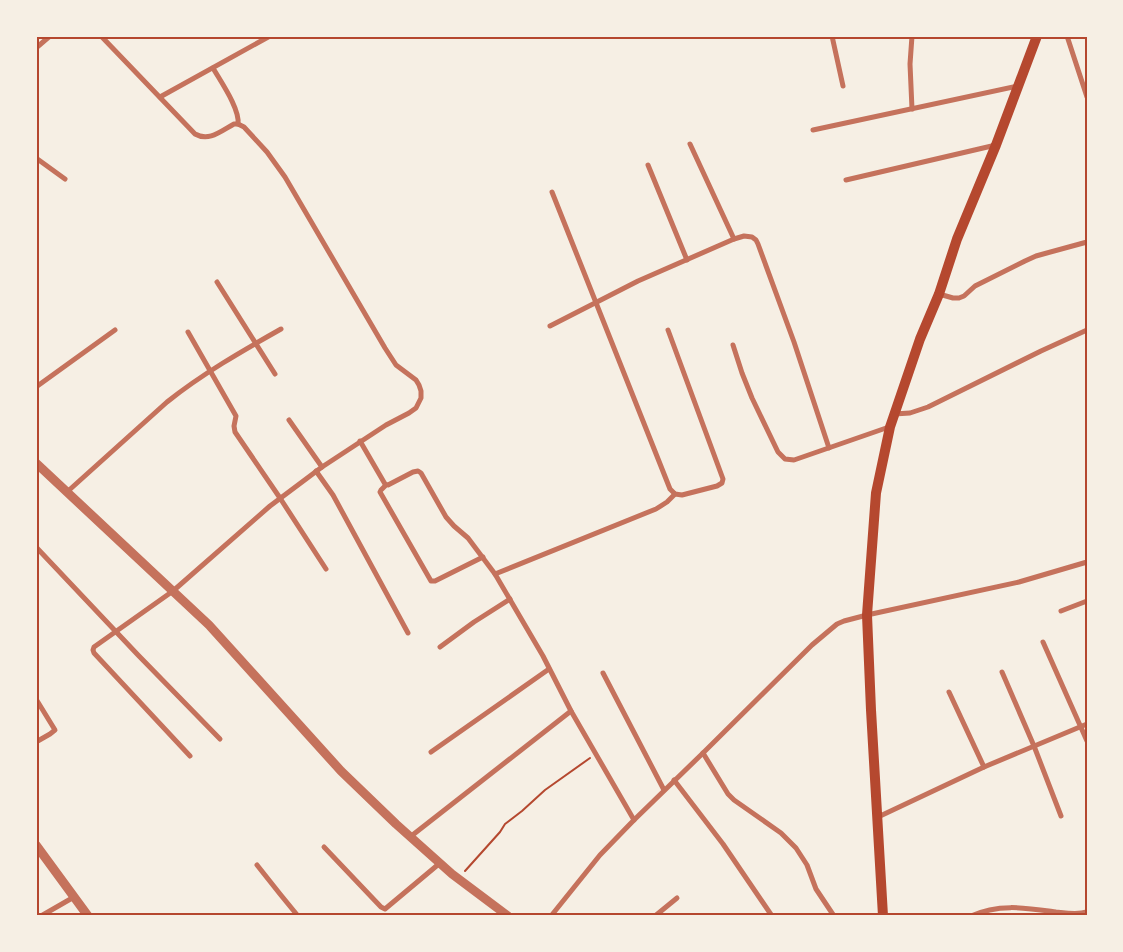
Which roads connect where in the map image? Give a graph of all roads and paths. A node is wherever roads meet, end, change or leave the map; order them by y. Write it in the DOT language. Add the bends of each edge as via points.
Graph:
graph roads {
  1 [pos="50,36"];
  2 [pos="101,36"];
  3 [pos="270,36"];
  4 [pos="832,36"];
  5 [pos="912,36"];
  6 [pos="1037,36"];
  7 [pos="1067,36"];
  8 [pos="36,48"];
  9 [pos="213,68"];
  10 [pos="843,86"];
  11 [pos="1018,86"];
  12 [pos="160,97"];
  13 [pos="1087,97"];
  14 [pos="912,109"];
  15 [pos="238,124"];
  16 [pos="813,130"];
  17 [pos="690,144"];
  18 [pos="996,145"];
  19 [pos="36,158"];
  20 [pos="648,166"];
  21 [pos="65,180"];
  22 [pos="846,180"];
  23 [pos="552,192"];
  24 [pos="734,240"];
  25 [pos="1087,242"];
  26 [pos="687,260"];
  27 [pos="217,282"];
  28 [pos="939,294"];
  29 [pos="596,302"];
  30 [pos="550,326"];
  31 [pos="281,329"];
  32 [pos="116,330"];
  33 [pos="668,330"];
  34 [pos="1087,330"];
  35 [pos="188,332"];
  36 [pos="256,344"];
  37 [pos="734,345"];
  38 [pos="210,372"];
  39 [pos="275,374"];
  40 [pos="36,387"];
  41 [pos="894,414"];
  42 [pos="289,420"];
  43 [pos="890,427"];
  44 [pos="360,441"];
  45 [pos="829,448"];
  46 [pos="36,463"];
  47 [pos="322,466"];
  48 [pos="316,471"];
  49 [pos="386,485"];
  50 [pos="67,492"];
  51 [pos="674,494"];
  52 [pos="280,498"];
  53 [pos="36,546"];
  54 [pos="483,557"];
  55 [pos="1087,562"];
  56 [pos="326,569"];
  57 [pos="495,574"];
  58 [pos="173,591"];
  59 [pos="510,599"];
  60 [pos="1087,601"];
  61 [pos="1061,611"];
  62 [pos="867,615"];
  63 [pos="116,631"];
  64 [pos="408,632"];
  65 [pos="1043,642"];
  66 [pos="440,646"];
  67 [pos="549,669"];
  68 [pos="1002,672"];
  69 [pos="602,673"];
  70 [pos="949,692"];
  71 [pos="36,699"];
  72 [pos="570,711"];
  73 [pos="1087,724"];
  74 [pos="1080,726"];
  75 [pos="220,739"];
  76 [pos="1087,741"];
  77 [pos="36,742"];
  78 [pos="1034,746"];
  79 [pos="431,752"];
  80 [pos="704,753"];
  81 [pos="596,754"];
  82 [pos="190,756"];
  83 [pos="984,767"];
  84 [pos="674,780"];
  85 [pos="664,790"];
  86 [pos="1061,816"];
  87 [pos="878,817"];
  88 [pos="634,820"];
  89 [pos="410,837"];
  90 [pos="36,845"];
  91 [pos="324,847"];
  92 [pos="440,863"];
  93 [pos="257,865"];
  94 [pos="459,879"];
  95 [pos="74,897"];
  96 [pos="677,898"];
  97 [pos="1087,912"];
  98 [pos="41,916"];
  99 [pos="88,916"];
  100 [pos="298,916"];
  101 [pos="508,916"];
  102 [pos="551,916"];
  103 [pos="655,916"];
  104 [pos="772,916"];
  105 [pos="834,916"];
  106 [pos="883,916"];
  107 [pos="971,916"];
  1 -- 8 [label="street"];
  2 -- 12 [label="street"];
  3 -- 9 [label="street"];
  4 -- 10 [label="street"];
  5 -- 14 [label="street"];
  6 -- 11 [label="main road"];
  7 -- 13 [label="street"];
  9 -- 12 [label="street"];
  9 -- 15 [label="street" via="234,106"];
  11 -- 14 [label="street"];
  11 -- 18 [label="main road"];
  12 -- 15 [label="street" via="199,137 209,137"];
  14 -- 16 [label="street"];
  15 -- 44 [label="street" via="282,172 385,348 396,365 419,384 421,391 416,408"];
  17 -- 24 [label="street"];
  18 -- 22 [label="street"];
  18 -- 28 [label="main road" via="957,239"];
  19 -- 21 [label="street"];
  20 -- 26 [label="street"];
  23 -- 29 [label="street"];
  24 -- 26 [label="street"];
  24 -- 45 [label="street" via="750,236 758,244"];
  25 -- 28 [label="street" via="1036,256 975,286 959,298"];
  26 -- 29 [label="street"];
  27 -- 36 [label="street"];
  28 -- 41 [label="main road"];
  29 -- 30 [label="street"];
  29 -- 51 [label="street"];
  31 -- 36 [label="street"];
  32 -- 40 [label="street"];
  33 -- 51 [label="street" via="723,479 717,486"];
  34 -- 41 [label="street" via="928,407"];
  35 -- 38 [label="street"];
  36 -- 38 [label="street"];
  36 -- 39 [label="street"];
  37 -- 45 [label="street" via="752,398 781,456 794,460"];
  38 -- 50 [label="street" via="167,402"];
  38 -- 52 [label="street" via="236,416 235,432"];
  41 -- 43 [label="main road"];
  42 -- 47 [label="street"];
  43 -- 45 [label="street"];
  43 -- 62 [label="main road" via="876,493"];
  44 -- 47 [label="street"];
  44 -- 49 [label="street"];
  46 -- 50 [label="street"];
  47 -- 48 [label="street"];
  48 -- 52 [label="street"];
  48 -- 64 [label="street" via="333,495"];
  49 -- 54 [label="street" via="420,472 446,517"];
  49 -- 54 [label="street" via="380,492 431,581"];
  50 -- 58 [label="street"];
  51 -- 57 [label="street" via="656,509"];
  52 -- 56 [label="street"];
  52 -- 58 [label="street"];
  53 -- 63 [label="street"];
  54 -- 57 [label="street"];
  55 -- 62 [label="street" via="1019,582"];
  57 -- 59 [label="street"];
  58 -- 63 [label="street"];
  58 -- 89 [label="street" via="209,624 341,771"];
  59 -- 66 [label="street"];
  59 -- 67 [label="street"];
  60 -- 61 [label="street"];
  62 -- 80 [label="street" via="831,628"];
  62 -- 87 [label="main road"];
  63 -- 75 [label="street"];
  63 -- 82 [label="street" via="96,644 94,653"];
  65 -- 74 [label="street"];
  67 -- 72 [label="street"];
  67 -- 79 [label="street"];
  68 -- 78 [label="street"];
  69 -- 85 [label="street"];
  70 -- 83 [label="street"];
  71 -- 77 [label="street" via="55,730"];
  72 -- 81 [label="street"];
  72 -- 89 [label="street"];
  73 -- 74 [label="street"];
  74 -- 76 [label="street"];
  74 -- 78 [label="street"];
  78 -- 83 [label="street"];
  78 -- 86 [label="street"];
  80 -- 84 [label="street"];
  80 -- 105 [label="street" via="728,794 796,848 816,889"];
  81 -- 88 [label="street"];
  81 -- 94 [label="path" via="545,790 505,824"];
  83 -- 87 [label="street"];
  84 -- 85 [label="street"];
  84 -- 104 [label="street"];
  85 -- 88 [label="street"];
  87 -- 106 [label="main road"];
  88 -- 102 [label="street" via="600,855"];
  89 -- 92 [label="street"];
  90 -- 95 [label="street"];
  91 -- 92 [label="street" via="385,909"];
  92 -- 94 [label="street"];
  93 -- 100 [label="street"];
  94 -- 101 [label="street"];
  95 -- 98 [label="street"];
  95 -- 99 [label="street"];
  96 -- 103 [label="street"];
  97 -- 107 [label="street" via="1074,914 1007,907"];
}
